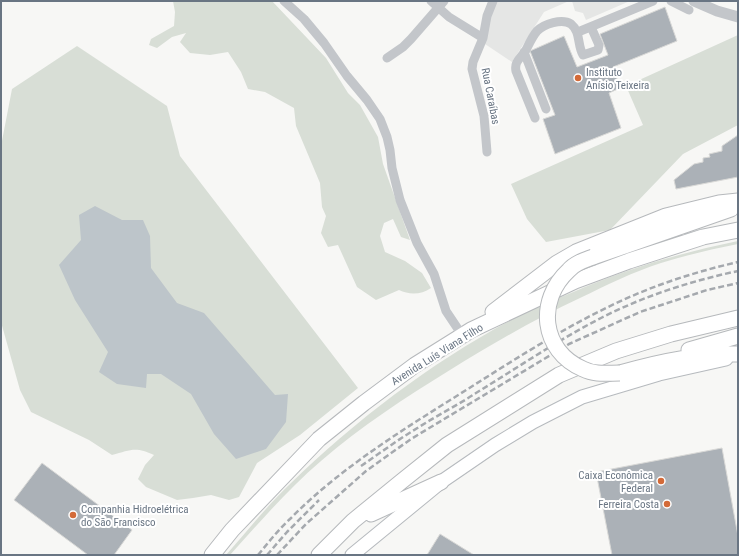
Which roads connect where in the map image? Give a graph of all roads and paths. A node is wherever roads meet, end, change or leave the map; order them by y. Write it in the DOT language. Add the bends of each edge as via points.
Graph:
graph roads {
  1 [pos="284,1"];
  2 [pos="431,1"];
  3 [pos="493,1"];
  4 [pos="671,1"];
  5 [pos="650,2"];
  6 [pos="441,4"];
  7 [pos="692,5"];
  8 [pos="738,17"];
  9 [pos="591,27"];
  10 [pos="578,32"];
  11 [pos="483,38"];
  12 [pos="524,52"];
  13 [pos="387,58"];
  14 [pos="546,109"];
  15 [pos="535,118"];
  16 [pos="487,152"];
  17 [pos="738,201"];
  18 [pos="738,206"];
  19 [pos="738,230"];
  20 [pos="738,318"];
  21 [pos="467,332"];
  22 [pos="738,336"];
  23 [pos="738,355"];
  24 [pos="626,371"];
  25 [pos="441,482"];
  26 [pos="354,521"];
  27 [pos="212,555"];
  28 [pos="319,555"];
  29 [pos="352,555"];
  1 -- 21 [label="street" via="304,19 324,43 380,119 390,150 400,200 417,243 434,274 446,311"];
  2 -- 6 [label="street"];
  3 -- 11 [label="street, Rua Caraíbas" via="485,22"];
  4 -- 7 [label="street"];
  5 -- 9 [label="street"];
  6 -- 11 [label="street" via="448,17"];
  6 -- 13 [label="street" via="403,47"];
  7 -- 8 [label="street"];
  9 -- 10 [label="street"];
  9 -- 10 [label="street" via="598,50 583,55"];
  10 -- 12 [label="street" via="566,22 550,24 537,31"];
  11 -- 16 [label="street, Rua Caraíbas" via="472,69 484,116"];
  12 -- 14 [label="street"];
  12 -- 15 [label="street" via="515,68"];
  17 -- 21 [label="highway" via="666,216 576,252 557,263"];
  18 -- 24 [label="highway, bridge" via="581,262 569,269 556,285 547,310 548,327 559,352 583,370 597,373"];
  19 -- 21 [label="highway, Avenida Luís Viana Filho" via="702,238 575,281"];
  20 -- 26 [label="highway" via="671,334 616,351 559,375 447,445"];
  21 -- 27 [label="highway, Avenida Luís Viana Filho" via="415,365 319,439 237,524"];
  22 -- 24 [label="highway"];
  23 -- 24 [label="highway" via="721,353"];
  23 -- 25 [label="main road" via="659,374 582,397 494,445"];
  25 -- 26 [label="highway"];
  25 -- 29 [label="main road"];
  26 -- 28 [label="highway"];
}
